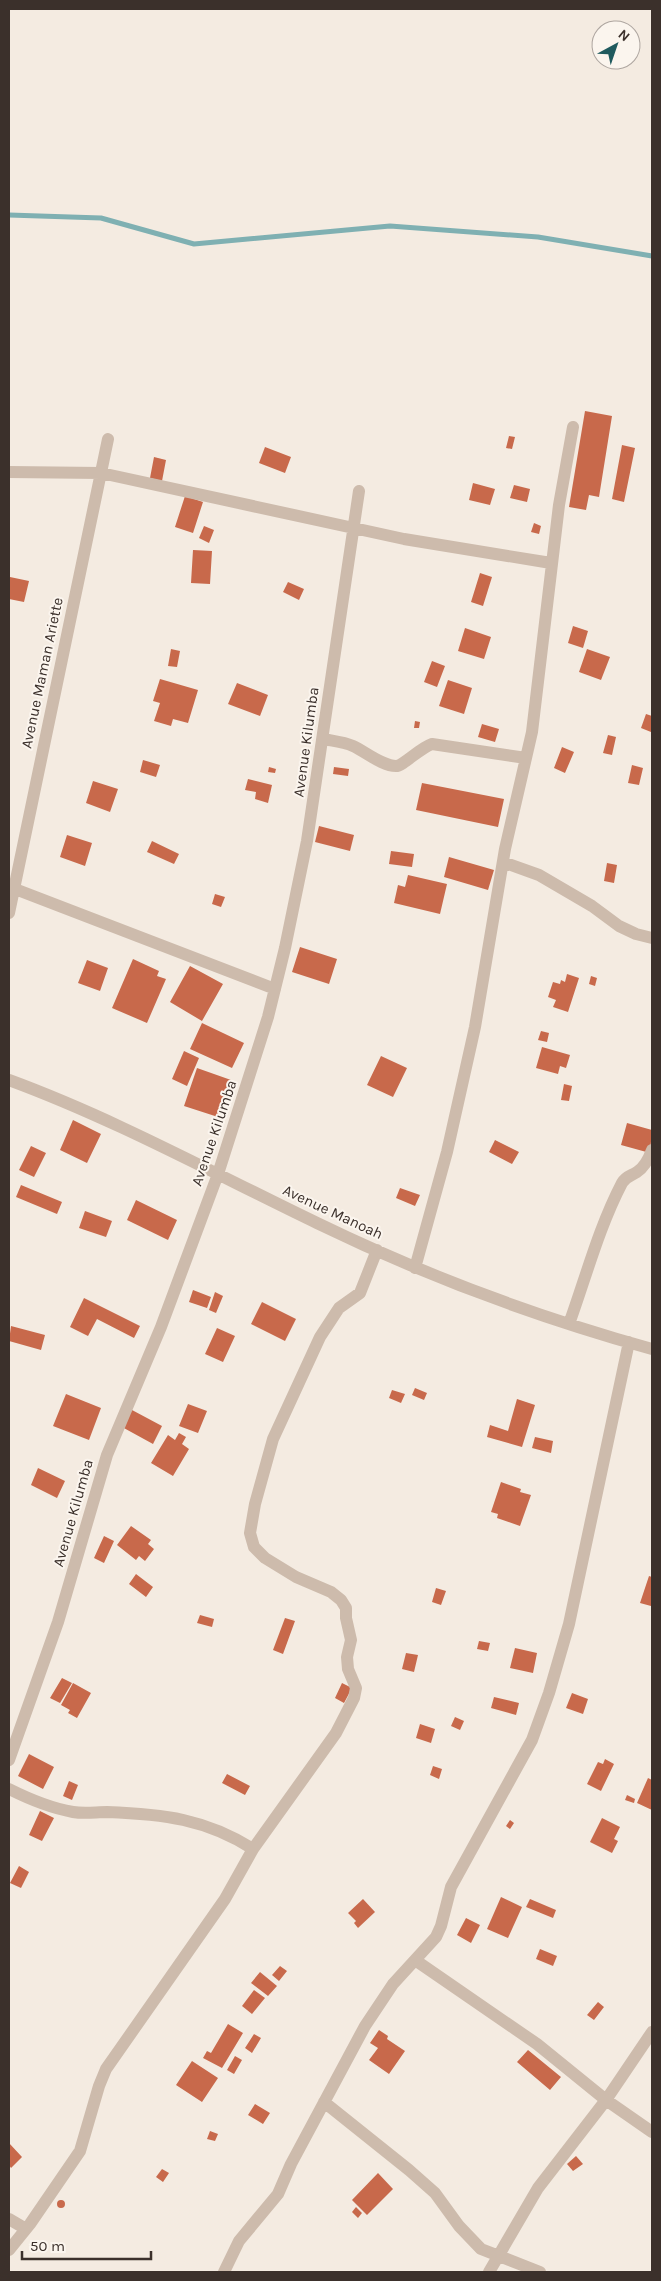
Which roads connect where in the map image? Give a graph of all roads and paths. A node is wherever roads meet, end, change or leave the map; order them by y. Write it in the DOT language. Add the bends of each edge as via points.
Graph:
graph roads {
  1 [pos="573,427"];
  2 [pos="108,439"];
  3 [pos="9,472"];
  4 [pos="101,473"];
  5 [pos="359,491"];
  6 [pos="353,527"];
  7 [pos="551,563"];
  8 [pos="323,739"];
  9 [pos="526,758"];
  10 [pos="503,862"];
  11 [pos="15,889"];
  12 [pos="9,914"];
  13 [pos="652,938"];
  14 [pos="275,989"];
  15 [pos="9,1080"];
  16 [pos="652,1150"];
  17 [pos="218,1174"];
  18 [pos="377,1250"];
  19 [pos="415,1268"];
  20 [pos="570,1324"];
  21 [pos="629,1342"];
  22 [pos="652,1349"];
  23 [pos="9,1760"];
  24 [pos="9,1789"];
  25 [pos="253,1849"];
  26 [pos="416,1960"];
  27 [pos="652,2032"];
  28 [pos="606,2100"];
  29 [pos="324,2102"];
  30 [pos="652,2132"];
  31 [pos="9,2219"];
  32 [pos="26,2229"];
  33 [pos="9,2250"];
  34 [pos="499,2256"];
  35 [pos="224,2272"];
  36 [pos="489,2272"];
  37 [pos="540,2272"];
  1 -- 7 [label="street"];
  2 -- 4 [label="street, Avenue Maman Ariette"];
  3 -- 4 [label="street"];
  4 -- 6 [label="street"];
  4 -- 11 [label="street, Avenue Maman Ariette"];
  5 -- 6 [label="street, Avenue Kilumba"];
  6 -- 7 [label="street" via="404,539"];
  6 -- 8 [label="street, Avenue Kilumba"];
  7 -- 9 [label="street" via="540,673"];
  8 -- 9 [label="street" via="352,745 396,766 432,744"];
  8 -- 14 [label="street, Avenue Kilumba" via="305,851"];
  9 -- 10 [label="street"];
  10 -- 13 [label="street" via="540,875 619,926"];
  10 -- 19 [label="street" via="475,1027 447,1152"];
  11 -- 12 [label="street, Avenue Maman Ariette"];
  11 -- 14 [label="street"];
  14 -- 17 [label="street, Avenue Kilumba" via="249,1082"];
  15 -- 17 [label="street, Avenue Manoah" via="88,1111"];
  16 -- 20 [label="street" via="639,1171 622,1182"];
  17 -- 18 [label="street, Avenue Manoah"];
  17 -- 23 [label="street, Avenue Kilumba" via="161,1327 107,1455 58,1622"];
  18 -- 19 [label="street, Avenue Manoah"];
  18 -- 25 [label="street" via="360,1293 339,1308 320,1337 273,1439 250,1533 254,1547 265,1558 296,1577 331,1592 346,1608 351,1640 348,1669 356,1688 336,1733"];
  19 -- 20 [label="street, Avenue Manoah"];
  20 -- 21 [label="street, Avenue Manoah"];
  21 -- 22 [label="street, Avenue Manoah"];
  21 -- 26 [label="street" via="569,1624 549,1693 528,1747 451,1886 436,1937"];
  24 -- 25 [label="street" via="45,1805 73,1812 187,1819 214,1828"];
  25 -- 32 [label="street" via="225,1899 106,2069 80,2151"];
  26 -- 28 [label="street" via="537,2044"];
  26 -- 29 [label="street" via="393,1984 365,2026"];
  27 -- 28 [label="street"];
  28 -- 30 [label="street"];
  28 -- 34 [label="street" via="538,2188"];
  29 -- 34 [label="street" via="435,2193 480,2248"];
  29 -- 35 [label="street" via="278,2194 239,2241"];
  31 -- 32 [label="street"];
  32 -- 33 [label="street"];
  34 -- 36 [label="street"];
  34 -- 37 [label="street"];
}
